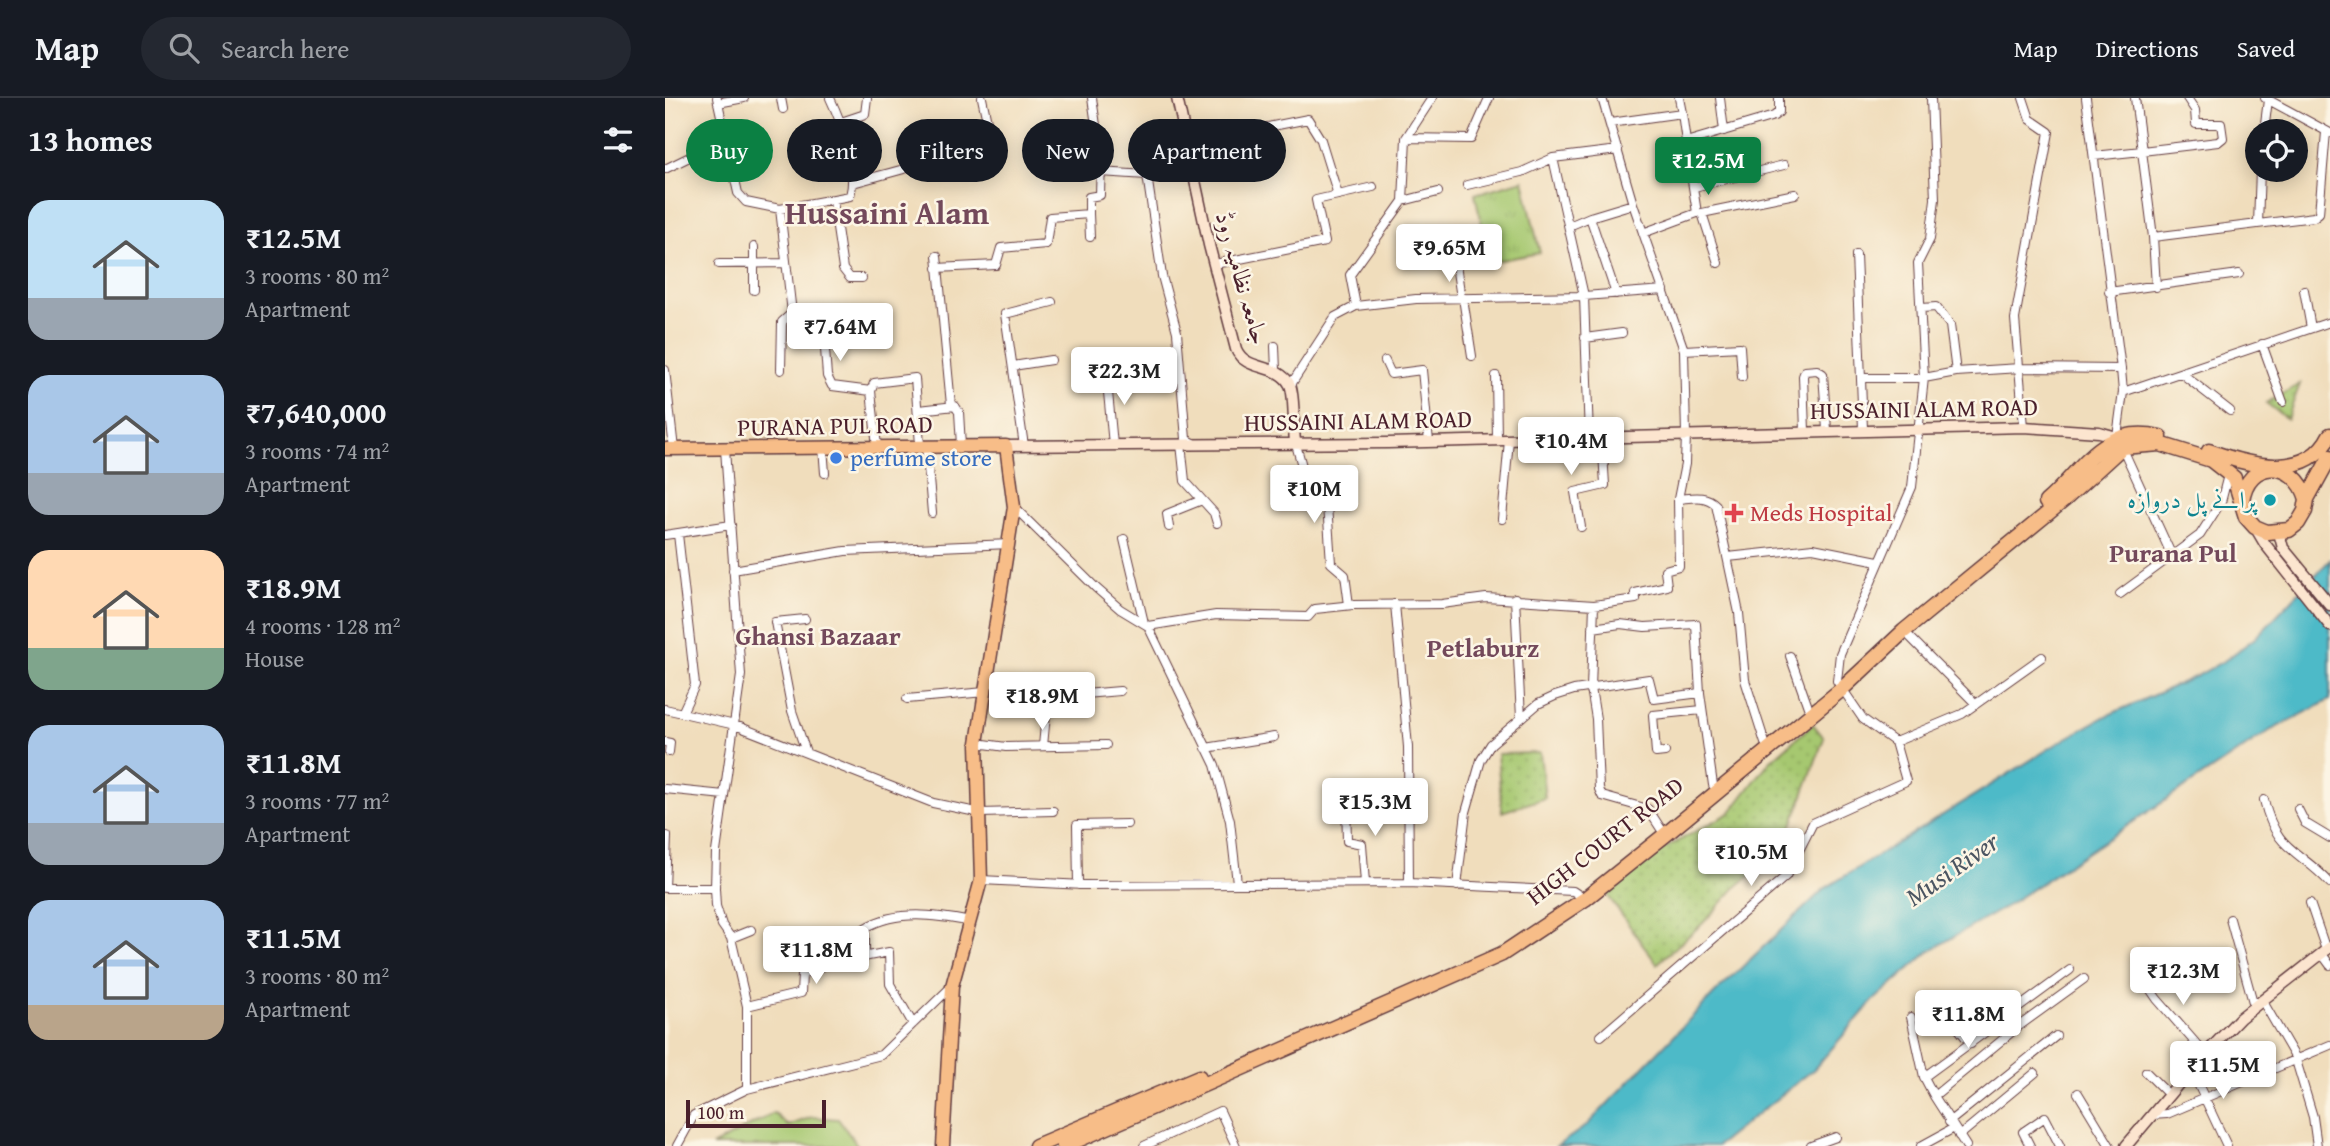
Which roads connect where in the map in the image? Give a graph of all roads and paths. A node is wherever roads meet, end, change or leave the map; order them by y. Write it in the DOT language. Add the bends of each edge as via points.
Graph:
graph roads {
  1 [pos="744,98"];
  2 [pos="781,98"];
  3 [pos="830,98"];
  4 [pos="867,98"];
  5 [pos="982,98"];
  6 [pos="1092,98"];
  7 [pos="1177,98"];
  8 [pos="1432,98"];
  9 [pos="1489,98"];
  10 [pos="1602,98"];
  11 [pos="1679,98"];
  12 [pos="1720,98"];
  13 [pos="1779,98"];
  14 [pos="1930,98"];
  15 [pos="2023,98"];
  16 [pos="2086,98"];
  17 [pos="2135,98"];
  18 [pos="2187,98"];
  19 [pos="2266,99"];
  20 [pos="717,100"];
  21 [pos="783,109"];
  22 [pos="1682,113"];
  23 [pos="720,119"];
  24 [pos="840,119"];
  25 [pos="850,119"];
  26 [pos="1095,119"];
  27 [pos="1182,119"];
  28 [pos="2265,119"];
  29 [pos="1286,123"];
  30 [pos="1610,123"];
  31 [pos="1724,131"];
  32 [pos="2328,132"];
  33 [pos="1406,138"];
  34 [pos="1686,142"];
  35 [pos="1618,150"];
  36 [pos="2142,151"];
  37 [pos="2094,156"];
  38 [pos="1553,158"];
  39 [pos="686,159"];
  40 [pos="1784,165"];
  41 [pos="665,169"];
  42 [pos="735,182"];
  43 [pos="1100,182"];
  44 [pos="1148,182"];
  45 [pos="1196,182"];
  46 [pos="2260,182"];
  47 [pos="853,183"];
  48 [pos="1467,185"];
  49 [pos="1373,187"];
  50 [pos="1694,187"];
  51 [pos="1438,192"];
  52 [pos="1795,194"];
  53 [pos="1338,195"];
  54 [pos="833,201"];
  55 [pos="1403,201"];
  56 [pos="1633,204"];
  57 [pos="780,209"];
  58 [pos="1700,213"];
  59 [pos="1090,214"];
  60 [pos="1590,217"];
  61 [pos="2258,224"];
  62 [pos="1569,226"];
  63 [pos="1643,233"];
  64 [pos="1090,237"];
  65 [pos="2153,237"];
  66 [pos="754,247"];
  67 [pos="1856,255"];
  68 [pos="937,256"];
  69 [pos="784,263"];
  70 [pos="1718,263"];
  71 [pos="719,264"];
  72 [pos="754,264"];
  73 [pos="1215,264"];
  74 [pos="1456,265"];
  75 [pos="937,268"];
  76 [pos="2239,274"];
  77 [pos="862,278"];
  78 [pos="2156,286"];
  79 [pos="754,290"];
  80 [pos="1664,290"];
  81 [pos="2304,290"];
  82 [pos="2109,292"];
  83 [pos="1616,294"];
  84 [pos="1584,296"];
  85 [pos="1462,298"];
  86 [pos="1052,302"];
  87 [pos="1356,306"];
  88 [pos="1922,308"];
  89 [pos="792,313"];
  90 [pos="2330,322"];
  91 [pos="2311,328"];
  92 [pos="1622,333"];
  93 [pos="1585,338"];
  94 [pos="2262,344"];
  95 [pos="1275,345"];
  96 [pos="1684,350"];
  97 [pos="1472,356"];
  98 [pos="1051,360"];
  99 [pos="1385,361"];
  100 [pos="1013,366"];
  101 [pos="2019,368"];
  102 [pos="2121,369"];
  103 [pos="665,370"];
  104 [pos="781,370"];
  105 [pos="1105,371"];
  106 [pos="1276,371"];
  107 [pos="1956,372"];
  108 [pos="2181,373"];
  109 [pos="1496,376"];
  110 [pos="1742,377"];
  111 [pos="1861,378"];
  112 [pos="1924,378"];
  113 [pos="1290,386"];
  114 [pos="666,387"];
  115 [pos="871,391"];
  116 [pos="2123,392"];
  117 [pos="2283,402"];
  118 [pos="951,405"];
  119 [pos="919,410"];
  120 [pos="2230,411"];
  121 [pos="2024,427"];
  122 [pos="1863,429"];
  123 [pos="1827,430"];
  124 [pos="1920,430"];
  125 [pos="1805,431"];
  126 [pos="1686,435"];
  127 [pos="2330,435"];
  128 [pos="1602,436"];
  129 [pos="1589,437"];
  130 [pos="1497,439"];
  131 [pos="1509,440"];
  132 [pos="1294,441"];
  133 [pos="1429,442"];
  134 [pos="2119,442"];
  135 [pos="1181,444"];
  136 [pos="1196,444"];
  137 [pos="923,445"];
  138 [pos="1114,445"];
  139 [pos="961,446"];
  140 [pos="1006,446"];
  141 [pos="1024,446"];
  142 [pos="823,447"];
  143 [pos="877,447"];
  144 [pos="669,449"];
  145 [pos="725,449"];
  146 [pos="2330,457"];
  147 [pos="2279,469"];
  148 [pos="2229,471"];
  149 [pos="825,473"];
  150 [pos="1678,499"];
  151 [pos="2307,499"];
  152 [pos="1202,500"];
  153 [pos="2242,504"];
  154 [pos="1014,507"];
  155 [pos="932,513"];
  156 [pos="1502,519"];
  157 [pos="1217,523"];
  158 [pos="731,524"];
  159 [pos="1169,527"];
  160 [pos="1581,527"];
  161 [pos="2255,527"];
  162 [pos="2279,533"];
  163 [pos="678,534"];
  164 [pos="665,535"];
  165 [pos="1123,539"];
  166 [pos="1010,544"];
  167 [pos="2172,556"];
  168 [pos="1728,557"];
  169 [pos="1878,561"];
  170 [pos="733,570"];
  171 [pos="2120,594"];
  172 [pos="1515,598"];
  173 [pos="1395,604"];
  174 [pos="1349,605"];
  175 [pos="1594,605"];
  176 [pos="2330,605"];
  177 [pos="805,619"];
  178 [pos="1146,625"];
  179 [pos="2330,626"];
  180 [pos="1593,628"];
  181 [pos="1904,631"];
  182 [pos="1790,656"];
  183 [pos="2042,657"];
  184 [pos="1839,685"];
  185 [pos="985,687"];
  186 [pos="1591,688"];
  187 [pos="1120,691"];
  188 [pos="1048,693"];
  189 [pos="1700,693"];
  190 [pos="907,699"];
  191 [pos="1976,704"];
  192 [pos="1808,707"];
  193 [pos="665,709"];
  194 [pos="1702,710"];
  195 [pos="682,713"];
  196 [pos="1521,718"];
  197 [pos="735,725"];
  198 [pos="1274,737"];
  199 [pos="665,741"];
  200 [pos="1895,742"];
  201 [pos="977,743"];
  202 [pos="1765,743"];
  203 [pos="1106,745"];
  204 [pos="1043,746"];
  205 [pos="1206,748"];
  206 [pos="669,752"];
  207 [pos="806,752"];
  208 [pos="1665,752"];
  209 [pos="1713,785"];
  210 [pos="665,789"];
  211 [pos="724,795"];
  212 [pos="2264,800"];
  213 [pos="1346,802"];
  214 [pos="2298,809"];
  215 [pos="1053,811"];
  216 [pos="981,813"];
  217 [pos="1127,824"];
  218 [pos="1661,829"];
  219 [pos="667,836"];
  220 [pos="2330,838"];
  221 [pos="981,880"];
  222 [pos="1237,883"];
  223 [pos="1365,883"];
  224 [pos="1409,883"];
  225 [pos="2330,883"];
  226 [pos="1078,885"];
  227 [pos="1457,886"];
  228 [pos="666,888"];
  229 [pos="715,888"];
  230 [pos="1582,897"];
  231 [pos="2310,903"];
  232 [pos="2230,919"];
  233 [pos="971,922"];
  234 [pos="751,930"];
  235 [pos="731,938"];
  236 [pos="2326,950"];
  237 [pos="865,957"];
  238 [pos="2330,965"];
  239 [pos="2070,970"];
  240 [pos="2139,973"];
  241 [pos="2084,979"];
  242 [pos="952,986"];
  243 [pos="2258,1003"];
  244 [pos="747,1006"];
  245 [pos="1941,1007"];
  246 [pos="1911,1017"];
  247 [pos="913,1024"];
  248 [pos="2056,1036"];
  249 [pos="1601,1037"];
  250 [pos="1971,1044"];
  251 [pos="2330,1045"];
  252 [pos="2206,1055"];
  253 [pos="2295,1057"];
  254 [pos="2191,1069"];
  255 [pos="2146,1072"];
  256 [pos="2035,1073"];
  257 [pos="1924,1077"];
  258 [pos="747,1089"];
  259 [pos="2078,1093"];
  260 [pos="2169,1095"];
  261 [pos="2205,1095"];
  262 [pos="1934,1096"];
  263 [pos="2152,1115"];
  264 [pos="1954,1129"];
  265 [pos="1836,1137"];
  266 [pos="943,1144"];
  267 [pos="1823,1144"];
  268 [pos="1067,1145"];
  269 [pos="677,1146"];
  270 [pos="1036,1146"];
  271 [pos="1144,1146"];
  272 [pos="1236,1146"];
  273 [pos="1811,1146"];
  274 [pos="1921,1146"];
  275 [pos="1966,1146"];
  276 [pos="2029,1146"];
  277 [pos="2060,1146"];
  278 [pos="2110,1146"];
  279 [pos="2126,1146"];
  280 [pos="2227,1146"];
  281 [pos="2317,1146"];
  1 -- 20 [label="street"];
  2 -- 21 [label="street"];
  3 -- 24 [label="street"];
  4 -- 25 [label="street" via="865,114"];
  5 -- 47 [label="street" via="988,126 983,136 952,153"];
  6 -- 26 [label="street"];
  7 -- 27 [label="main road, جامعہ نظامیہ روڈ"];
  8 -- 33 [label="street"];
  9 -- 33 [label="street" via="1471,139"];
  10 -- 30 [label="street"];
  11 -- 22 [label="street"];
  12 -- 31 [label="street"];
  13 -- 31 [label="street" via="1779,112 1774,116"];
  14 -- 88 [label="street" via="1935,199 1930,239 1918,263"];
  15 -- 101 [label="street" via="2030,119 2049,132 2015,319"];
  16 -- 37 [label="street"];
  17 -- 36 [label="street"];
  18 -- 36 [label="street" via="2195,110 2196,124 2221,124 2223,138 2213,144"];
  19 -- 28 [label="street"];
  19 -- 32 [label="street"];
  20 -- 23 [label="street"];
  22 -- 30 [label="street"];
  22 -- 34 [label="street"];
  29 -- 53 [label="street" via="1308,119 1321,139"];
  30 -- 35 [label="street"];
  31 -- 34 [label="street"];
  32 -- 61 [label="street" via="2319,212 2314,217"];
  33 -- 55 [label="street"];
  34 -- 50 [label="street"];
  35 -- 38 [label="street"];
  35 -- 56 [label="street"];
  36 -- 37 [label="street"];
  36 -- 65 [label="street"];
  37 -- 82 [label="street"];
  38 -- 48 [label="street" via="1523,172"];
  38 -- 62 [label="street"];
  39 -- 41 [label="street"];
  40 -- 50 [label="street"];
  42 -- 57 [label="street" via="738,193 754,206"];
  43 -- 59 [label="street" via="1100,195 1089,197"];
  44 -- 136 [label="street" via="1162,276 1177,332 1187,439"];
  45 -- 73 [label="main road, جامعہ نظامیہ روڈ"];
  46 -- 61 [label="street"];
  47 -- 54 [label="street" via="850,196"];
  49 -- 53 [label="street"];
  50 -- 58 [label="street"];
  51 -- 55 [label="street"];
  52 -- 58 [label="street"];
  53 -- 73 [label="street" via="1316,200 1325,242"];
  54 -- 57 [label="street"];
  54 -- 77 [label="street" via="843,269 850,278"];
  55 -- 87 [label="street" via="1350,275"];
  56 -- 60 [label="street"];
  56 -- 63 [label="street"];
  57 -- 69 [label="street"];
  58 -- 63 [label="street"];
  58 -- 70 [label="street"];
  59 -- 64 [label="street"];
  59 -- 75 [label="street" via="1054,215 1048,220 1046,244 1001,248 996,265"];
  60 -- 62 [label="street"];
  60 -- 83 [label="street"];
  61 -- 65 [label="street"];
  62 -- 84 [label="street"];
  63 -- 80 [label="street"];
  65 -- 78 [label="street"];
  66 -- 72 [label="street"];
  67 -- 111 [label="street"];
  68 -- 75 [label="street"];
  69 -- 72 [label="street"];
  69 -- 89 [label="street"];
  71 -- 72 [label="street"];
  72 -- 79 [label="street"];
  73 -- 106 [label="main road, جامعہ نظامیہ روڈ" via="1239,355 1246,362"];
  74 -- 85 [label="street"];
  75 -- 118 [label="street"];
  76 -- 78 [label="street"];
  78 -- 82 [label="street"];
  80 -- 83 [label="street"];
  80 -- 96 [label="street"];
  81 -- 91 [label="street"];
  82 -- 102 [label="street"];
  83 -- 84 [label="street"];
  84 -- 85 [label="street"];
  84 -- 93 [label="street"];
  85 -- 87 [label="street"];
  85 -- 97 [label="street"];
  86 -- 100 [label="street" via="1005,314"];
  87 -- 113 [label="street" via="1335,317"];
  88 -- 107 [label="street" via="1936,307 1950,325"];
  88 -- 112 [label="street"];
  89 -- 104 [label="street" via="782,322"];
  89 -- 115 [label="street" via="823,322 827,376 832,386"];
  90 -- 91 [label="street"];
  91 -- 94 [label="street"];
  92 -- 93 [label="street"];
  93 -- 129 [label="street"];
  94 -- 108 [label="street"];
  94 -- 117 [label="street"];
  95 -- 106 [label="street"];
  96 -- 110 [label="street" via="1740,347"];
  96 -- 126 [label="street"];
  98 -- 100 [label="street"];
  99 -- 133 [label="street" via="1391,374 1422,370"];
  100 -- 141 [label="street"];
  101 -- 102 [label="street"];
  101 -- 107 [label="street"];
  101 -- 121 [label="street"];
  102 -- 116 [label="street"];
  103 -- 114 [label="street"];
  105 -- 138 [label="street"];
  106 -- 113 [label="main road, جامعہ نظامیہ روڈ"];
  107 -- 112 [label="street"];
  108 -- 116 [label="street"];
  108 -- 120 [label="street"];
  109 -- 130 [label="street"];
  111 -- 112 [label="street"];
  111 -- 122 [label="street"];
  112 -- 124 [label="street"];
  113 -- 132 [label="main road"];
  114 -- 144 [label="street"];
  115 -- 119 [label="street" via="874,383 915,378"];
  115 -- 143 [label="street"];
  116 -- 134 [label="street"];
  118 -- 119 [label="street"];
  118 -- 139 [label="street" via="959,412"];
  119 -- 137 [label="street"];
  121 -- 124 [label="main road, HUSSAINI ALAM ROAD"];
  121 -- 134 [label="main road, HUSSAINI ALAM ROAD" via="2078,429"];
  122 -- 123 [label="main road, HUSSAINI ALAM ROAD"];
  122 -- 124 [label="main road, HUSSAINI ALAM ROAD"];
  123 -- 125 [label="main road, HUSSAINI ALAM ROAD"];
  123 -- 125 [label="street" via="1823,374 1817,370 1805,371 1803,376"];
  124 -- 169 [label="street" via="1912,487"];
  125 -- 126 [label="main road, HUSSAINI ALAM ROAD"];
  126 -- 128 [label="main road, HUSSAINI ALAM ROAD"];
  126 -- 150 [label="street"];
  127 -- 147 [label="highway" via="2311,456"];
  128 -- 129 [label="main road, HUSSAINI ALAM ROAD"];
  128 -- 160 [label="street" via="1605,485 1575,492"];
  129 -- 131 [label="main road, HUSSAINI ALAM ROAD"];
  130 -- 131 [label="main road, HUSSAINI ALAM ROAD"];
  130 -- 133 [label="main road, HUSSAINI ALAM ROAD"];
  131 -- 156 [label="street"];
  132 -- 133 [label="main road, HUSSAINI ALAM ROAD"];
  132 -- 136 [label="main road, HUSSAINI ALAM ROAD"];
  132 -- 174 [label="street" via="1307,484 1327,505 1331,564 1345,575"];
  134 -- 147 [label="highway" via="2139,433"];
  134 -- 148 [label="highway" via="2160,444 2211,460"];
  134 -- 167 [label="street"];
  134 -- 181 [label="highway, HIGH COURT ROAD" via="2064,500"];
  134 -- 184 [label="highway, HIGH COURT ROAD" via="2098,449 2058,492"];
  135 -- 136 [label="main road, HUSSAINI ALAM ROAD"];
  135 -- 138 [label="main road, HUSSAINI ALAM ROAD"];
  135 -- 152 [label="street" via="1185,481"];
  137 -- 139 [label="main road, PURANA PUL ROAD"];
  137 -- 143 [label="main road, PURANA PUL ROAD"];
  137 -- 155 [label="street"];
  138 -- 141 [label="main road, HUSSAINI ALAM ROAD"];
  139 -- 140 [label="main road, PURANA PUL ROAD"];
  140 -- 141 [label="main road, HUSSAINI ALAM ROAD"];
  140 -- 154 [label="main road"];
  142 -- 143 [label="main road, PURANA PUL ROAD"];
  142 -- 145 [label="main road, PURANA PUL ROAD"];
  142 -- 149 [label="street"];
  144 -- 145 [label="main road, PURANA PUL ROAD"];
  145 -- 158 [label="street"];
  146 -- 151 [label="highway"];
  147 -- 151 [label="highway" via="2298,479"];
  147 -- 153 [label="highway" via="2252,477 2243,490"];
  148 -- 153 [label="highway"];
  148 -- 167 [label="street" via="2221,502 2200,535"];
  150 -- 168 [label="street" via="1699,497 1716,505"];
  150 -- 175 [label="street" via="1679,566 1665,570 1667,586 1635,593 1636,599"];
  151 -- 162 [label="highway" via="2298,523"];
  152 -- 157 [label="street"];
  152 -- 159 [label="street" via="1167,514"];
  153 -- 161 [label="highway"];
  154 -- 166 [label="main road"];
  154 -- 178 [label="street" via="1096,588"];
  158 -- 163 [label="street"];
  158 -- 170 [label="street"];
  161 -- 162 [label="highway"];
  161 -- 179 [label="main road"];
  162 -- 176 [label="main road" via="2288,554"];
  163 -- 164 [label="street"];
  163 -- 195 [label="street" via="695,684"];
  165 -- 178 [label="street"];
  166 -- 170 [label="street" via="845,551"];
  166 -- 185 [label="main road"];
  167 -- 171 [label="street"];
  168 -- 169 [label="street" via="1812,548"];
  168 -- 202 [label="street" via="1745,680"];
  169 -- 184 [label="street" via="1840,654"];
  170 -- 197 [label="street" via="741,675"];
  172 -- 173 [label="street"];
  172 -- 175 [label="street"];
  172 -- 196 [label="street"];
  173 -- 174 [label="street"];
  173 -- 224 [label="street" via="1408,747"];
  174 -- 178 [label="street" via="1315,609 1308,617 1216,615"];
  175 -- 180 [label="street"];
  177 -- 207 [label="street" via="775,622 792,711"];
  178 -- 205 [label="street"];
  180 -- 186 [label="street"];
  180 -- 189 [label="street" via="1696,624"];
  181 -- 184 [label="highway, HIGH COURT ROAD"];
  181 -- 191 [label="street"];
  182 -- 192 [label="street"];
  183 -- 191 [label="street"];
  184 -- 192 [label="highway, HIGH COURT ROAD"];
  184 -- 200 [label="street" via="1863,719"];
  184 -- 230 [label="highway, HIGH COURT ROAD"];
  185 -- 188 [label="street"];
  185 -- 190 [label="street"];
  185 -- 201 [label="main road"];
  186 -- 189 [label="street" via="1649,679 1654,699"];
  186 -- 196 [label="street" via="1555,696"];
  186 -- 218 [label="street" via="1602,796 1648,809"];
  187 -- 188 [label="street"];
  188 -- 204 [label="street"];
  189 -- 194 [label="street"];
  191 -- 200 [label="street"];
  192 -- 202 [label="highway, HIGH COURT ROAD"];
  193 -- 195 [label="street"];
  194 -- 208 [label="street" via="1653,715 1656,753"];
  194 -- 209 [label="street"];
  195 -- 197 [label="street"];
  196 -- 227 [label="street" via="1491,744 1481,760 1466,812"];
  197 -- 207 [label="street"];
  197 -- 211 [label="street"];
  198 -- 205 [label="street"];
  199 -- 206 [label="street" via="670,743"];
  200 -- 249 [label="street" via="1906,782 1813,824 1786,876"];
  201 -- 204 [label="street"];
  201 -- 216 [label="main road"];
  202 -- 209 [label="highway, HIGH COURT ROAD"];
  203 -- 204 [label="street"];
  205 -- 222 [label="street" via="1230,821"];
  207 -- 216 [label="street" via="933,803"];
  209 -- 218 [label="highway, HIGH COURT ROAD"];
  210 -- 211 [label="street"];
  211 -- 229 [label="street"];
  212 -- 225 [label="street" via="2278,838"];
  213 -- 223 [label="street" via="1347,841 1362,844"];
  214 -- 220 [label="street" via="2305,823"];
  215 -- 216 [label="street"];
  216 -- 221 [label="main road"];
  217 -- 226 [label="street" via="1077,825"];
  218 -- 230 [label="highway, HIGH COURT ROAD"];
  219 -- 228 [label="street"];
  221 -- 226 [label="street"];
  221 -- 233 [label="main road"];
  222 -- 223 [label="street"];
  222 -- 226 [label="street"];
  223 -- 224 [label="street"];
  224 -- 227 [label="street"];
  227 -- 230 [label="street" via="1573,891"];
  228 -- 229 [label="street"];
  229 -- 235 [label="street" via="719,916"];
  230 -- 268 [label="highway, HIGH COURT ROAD" via="1502,954"];
  230 -- 270 [label="highway, HIGH COURT ROAD" via="1499,945"];
  231 -- 236 [label="street"];
  232 -- 243 [label="street"];
  233 -- 237 [label="street" via="930,914 881,919 865,929"];
  233 -- 242 [label="main road"];
  234 -- 235 [label="street"];
  235 -- 244 [label="street"];
  236 -- 238 [label="street"];
  236 -- 243 [label="main road"];
  237 -- 244 [label="street" via="815,968 802,975 801,993"];
  237 -- 247 [label="street" via="889,953 890,984"];
  239 -- 250 [label="street"];
  240 -- 252 [label="street"];
  241 -- 262 [label="street"];
  242 -- 247 [label="street"];
  242 -- 266 [label="main road"];
  243 -- 252 [label="main road"];
  243 -- 253 [label="street"];
  244 -- 258 [label="street"];
  245 -- 250 [label="street"];
  246 -- 257 [label="street"];
  247 -- 258 [label="street" via="881,1055"];
  248 -- 264 [label="street"];
  250 -- 257 [label="street"];
  251 -- 253 [label="street"];
  252 -- 254 [label="main road"];
  253 -- 261 [label="street"];
  253 -- 281 [label="street"];
  254 -- 260 [label="main road"];
  254 -- 261 [label="street"];
  255 -- 260 [label="street"];
  256 -- 264 [label="street"];
  257 -- 262 [label="street"];
  258 -- 269 [label="street" via="694,1115"];
  259 -- 278 [label="street"];
  260 -- 263 [label="main road"];
  261 -- 263 [label="street" via="2167,1114"];
  261 -- 280 [label="street"];
  262 -- 264 [label="street"];
  263 -- 279 [label="main road"];
  264 -- 274 [label="street"];
  264 -- 275 [label="street"];
  265 -- 267 [label="street"];
  267 -- 273 [label="street"];
  271 -- 272 [label="street" via="1220,1111"];
  276 -- 277 [label="street" via="2023,1132 2045,1117"];
}
